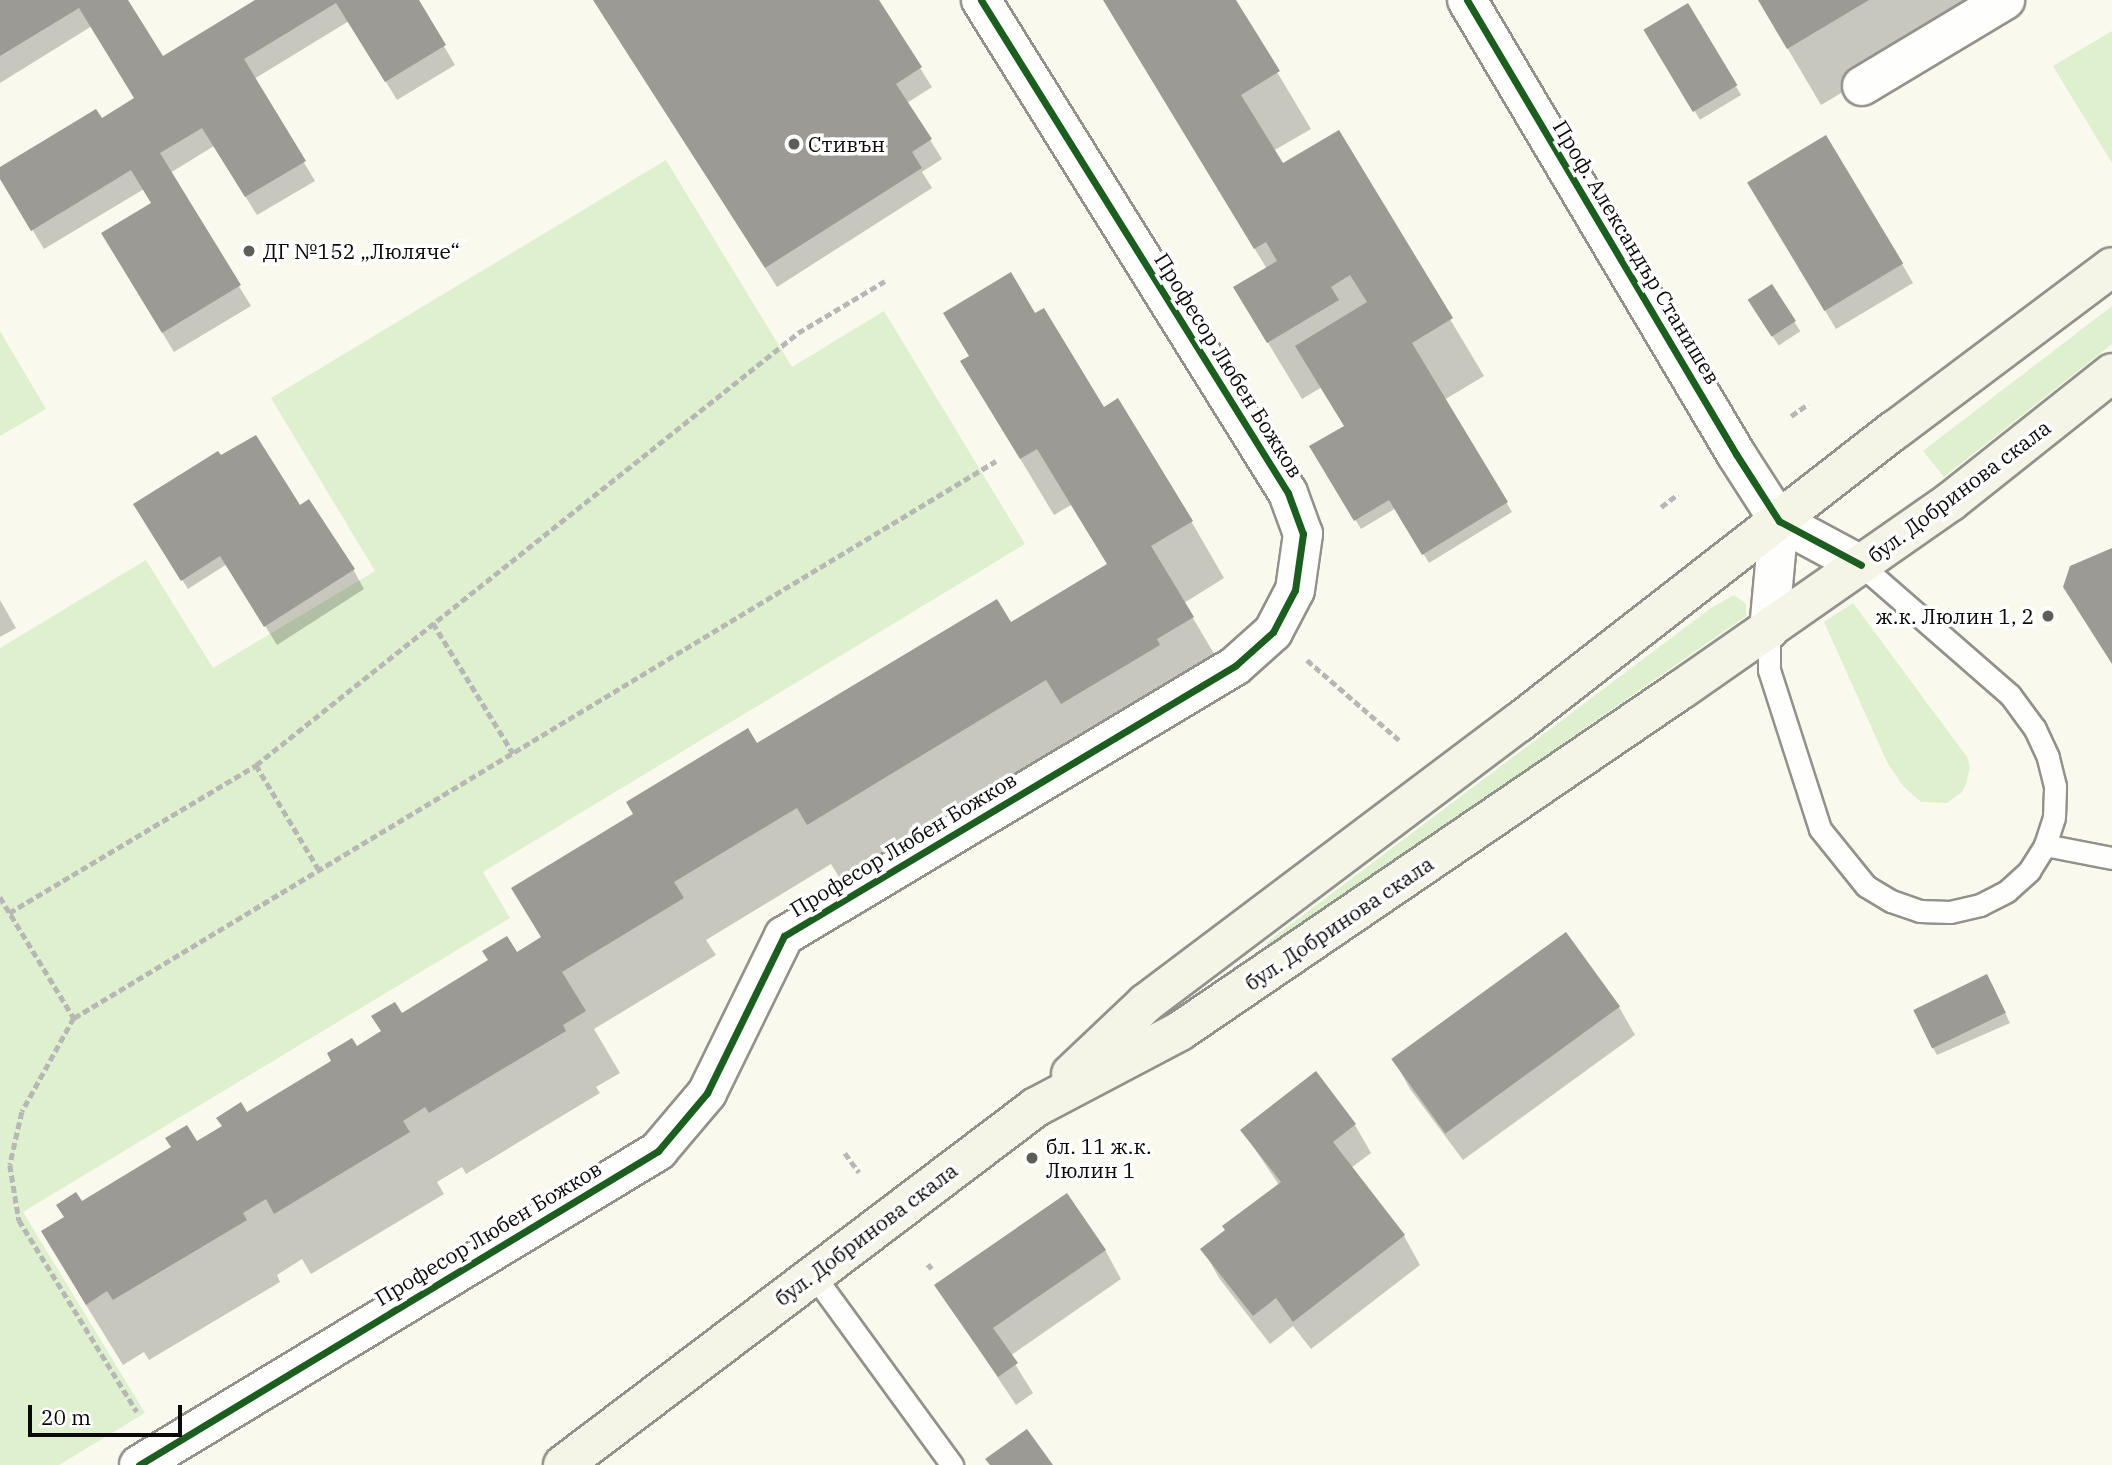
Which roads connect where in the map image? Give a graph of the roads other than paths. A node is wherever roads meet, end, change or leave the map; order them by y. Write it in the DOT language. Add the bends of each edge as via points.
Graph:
graph roads {
  1 [pos="981,0"];
  2 [pos="1467,0"];
  3 [pos="2005,0"];
  4 [pos="1862,86"];
  5 [pos="2112,267"];
  6 [pos="2112,373"];
  7 [pos="1779,521"];
  8 [pos="1861,565"];
  9 [pos="1769,630"];
  10 [pos="2045,845"];
  11 [pos="2112,858"];
  12 [pos="1036,1107"];
  13 [pos="812,1273"];
  14 [pos="150,1458"];
  15 [pos="563,1465"];
  16 [pos="952,1465"];
  1 -- 14 [label="street, Професор Любен Божков" via="1288,493 1303,534 1295,590 1273,632 1235,666 784,936 707,1093 658,1151"];
  2 -- 7 [label="street, Проф. Александър Станишев"];
  3 -- 4 [label="street"];
  5 -- 7 [label="main road"];
  6 -- 8 [label="main road, бул. Добринова скала" via="1950,502"];
  7 -- 8 [label="street"];
  7 -- 9 [label="street"];
  7 -- 12 [label="main road" via="1146,1003"];
  8 -- 9 [label="main road, бул. Добринова скала"];
  8 -- 10 [label="lane" via="2010,695 2035,729 2055,786 2054,817"];
  9 -- 10 [label="lane" via="1769,670 1820,829 1866,886 1920,911 1950,912 1980,905 2007,891 2029,871"];
  9 -- 12 [label="main road, бул. Добринова скала" via="1180,1031"];
  10 -- 11 [label="lane"];
  12 -- 13 [label="main road, бул. Добринова скала"];
  13 -- 15 [label="main road, бул. Добринова скала"];
  13 -- 16 [label="lane"];
}
